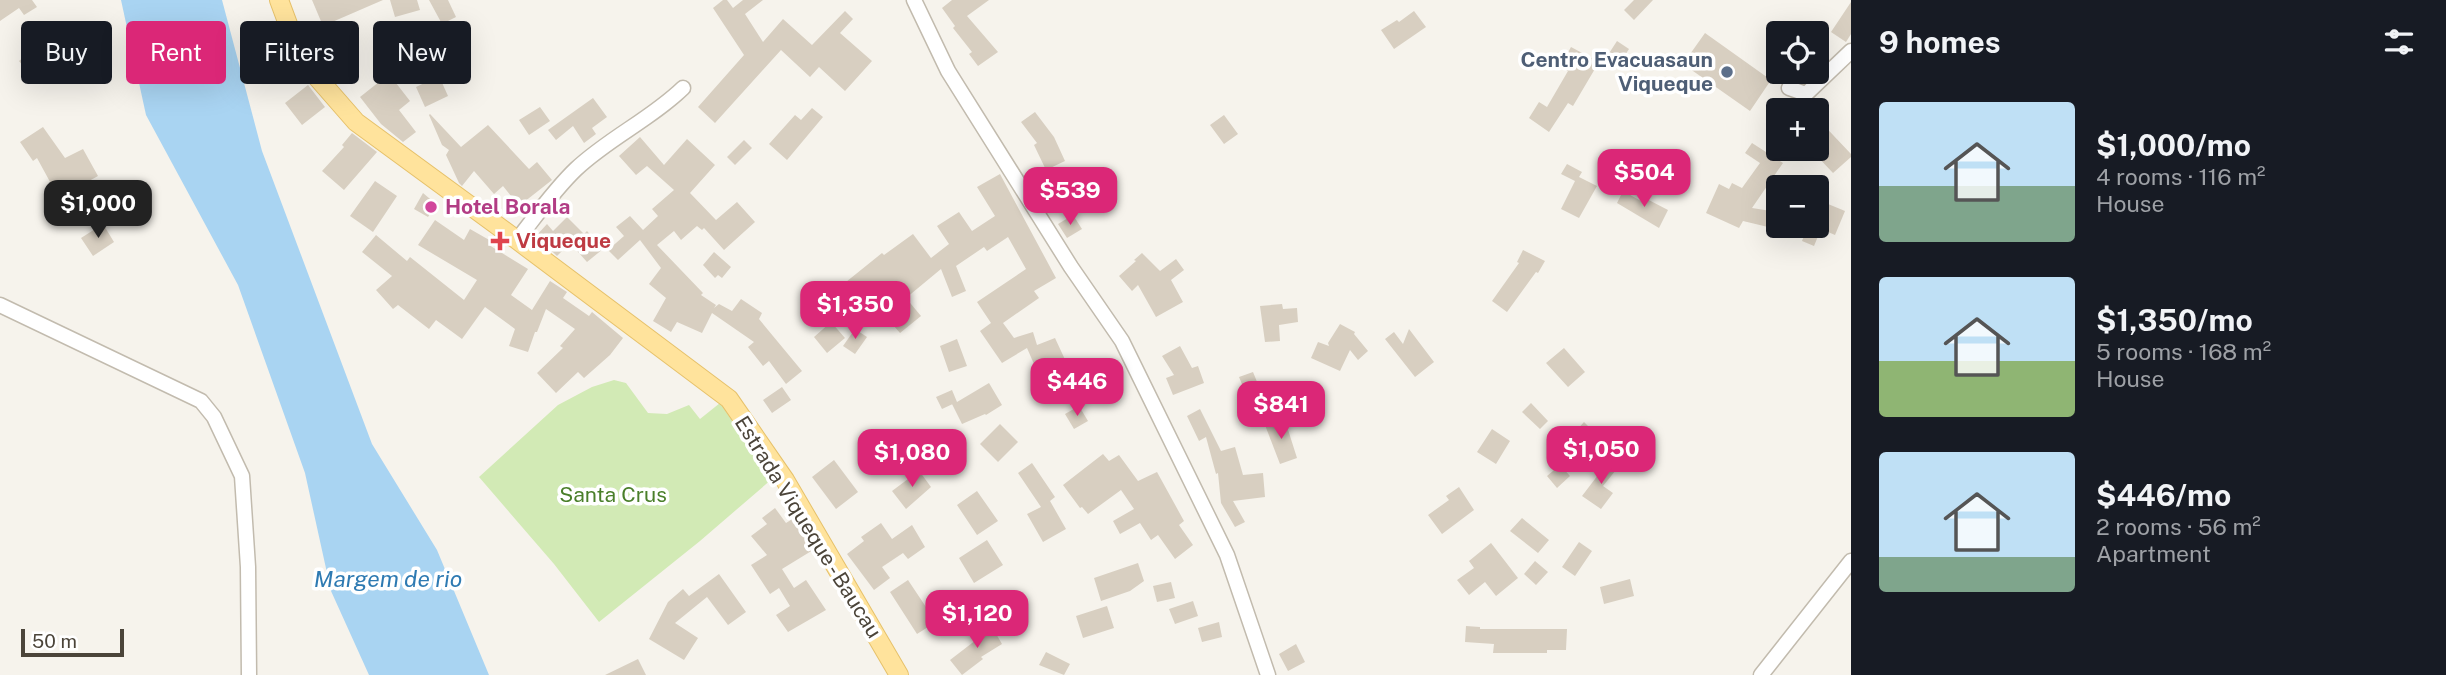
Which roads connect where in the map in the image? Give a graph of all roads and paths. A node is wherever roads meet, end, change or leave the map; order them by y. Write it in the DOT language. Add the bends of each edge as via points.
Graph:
graph roads {
  1 [pos="279,0"];
  2 [pos="915,0"];
  3 [pos="1851,51"];
  4 [pos="683,88"];
  5 [pos="1790,88"];
  6 [pos="517,240"];
  7 [pos="0,305"];
  8 [pos="1851,561"];
  9 [pos="248,675"];
  10 [pos="899,675"];
  11 [pos="1268,675"];
  12 [pos="1761,675"];
  1 -- 6 [label="main road, Estrada Viqueque - Baucau" via="301,59 356,122"];
  2 -- 11 [label="street" via="948,71 1122,341 1227,555"];
  3 -- 5 [label="street" via="1806,94"];
  4 -- 6 [label="street" via="575,170"];
  6 -- 10 [label="main road, Estrada Viqueque - Baucau" via="729,399 785,480"];
  7 -- 9 [label="street" via="201,401 214,417 242,476"];
  8 -- 12 [label="street"];
}
